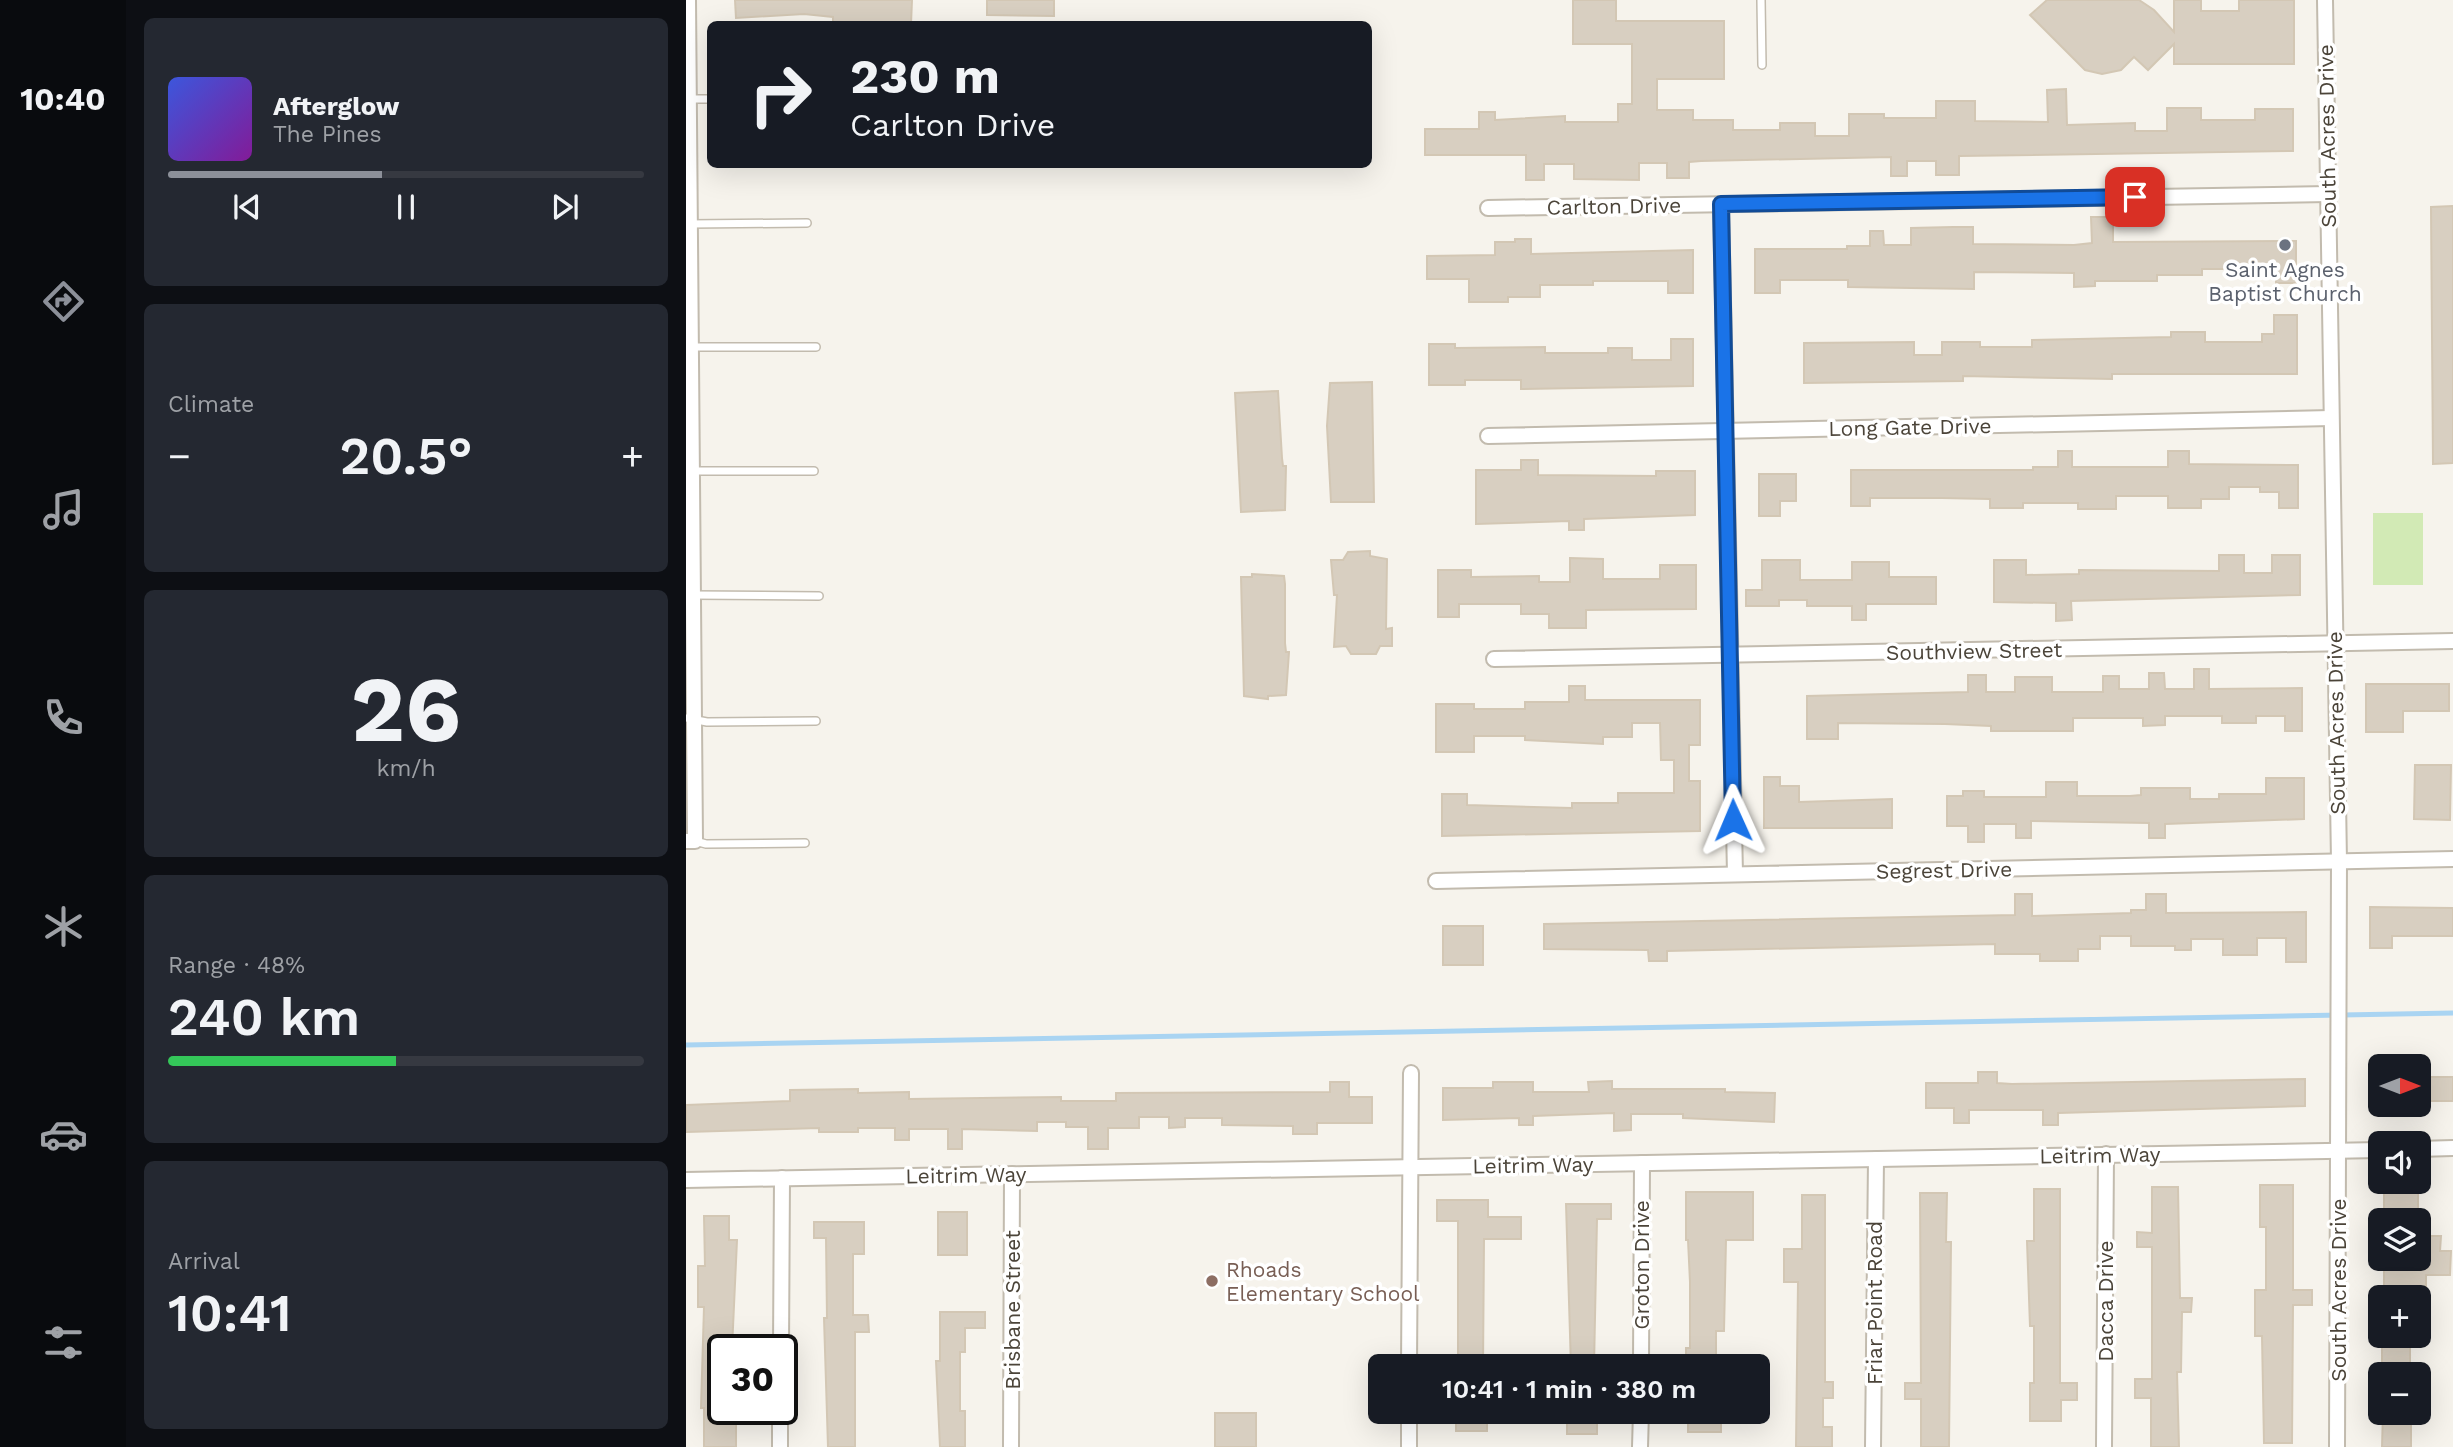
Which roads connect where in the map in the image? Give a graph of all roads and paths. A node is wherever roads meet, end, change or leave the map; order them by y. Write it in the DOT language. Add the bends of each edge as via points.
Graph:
graph roads {
  1 [pos="688,0"];
  2 [pos="1761,0"];
  3 [pos="2325,0"];
  4 [pos="1762,65"];
  5 [pos="689,99"];
  6 [pos="707,99"];
  7 [pos="2328,194"];
  8 [pos="1721,204"];
  9 [pos="1488,208"];
  10 [pos="807,223"];
  11 [pos="688,224"];
  12 [pos="688,347"];
  13 [pos="816,347"];
  14 [pos="2331,418"];
  15 [pos="1725,431"];
  16 [pos="1488,436"];
  17 [pos="691,471"];
  18 [pos="814,471"];
  19 [pos="689,595"];
  20 [pos="819,596"];
  21 [pos="2453,640"];
  22 [pos="2334,644"];
  23 [pos="1729,656"];
  24 [pos="1494,659"];
  25 [pos="690,719"];
  26 [pos="816,721"];
  27 [pos="690,841"];
  28 [pos="805,843"];
  29 [pos="2453,859"];
  30 [pos="2339,861"];
  31 [pos="1735,874"];
  32 [pos="1436,881"];
  33 [pos="1412,1073"];
  34 [pos="2453,1148"];
  35 [pos="2431,1149"];
  36 [pos="2339,1150"];
  37 [pos="2368,1150"];
  38 [pos="2106,1154"];
  39 [pos="1875,1159"];
  40 [pos="1642,1163"];
  41 [pos="1410,1167"];
  42 [pos="1012,1174"];
  43 [pos="782,1178"];
  44 [pos="686,1180"];
  45 [pos="781,1334"];
  46 [pos="1409,1354"];
  47 [pos="1641,1354"];
  48 [pos="1409,1424"];
  49 [pos="1640,1424"];
  50 [pos="780,1425"];
  51 [pos="780,1447"];
  52 [pos="1011,1447"];
  53 [pos="1409,1447"];
  54 [pos="1640,1447"];
  55 [pos="1873,1447"];
  56 [pos="2104,1447"];
  57 [pos="2337,1447"];
  1 -- 5 [label="street"];
  2 -- 4 [label="lane"];
  3 -- 7 [label="street, South Acres Drive"];
  5 -- 6 [label="lane"];
  5 -- 11 [label="street"];
  7 -- 8 [label="street, Carlton Drive"];
  7 -- 14 [label="street, South Acres Drive"];
  8 -- 9 [label="street, Carlton Drive"];
  8 -- 15 [label="street"];
  10 -- 11 [label="lane"];
  11 -- 12 [label="street"];
  12 -- 13 [label="lane"];
  12 -- 17 [label="street"];
  14 -- 15 [label="street, Long Gate Drive"];
  14 -- 22 [label="street, South Acres Drive"];
  15 -- 16 [label="street, Long Gate Drive"];
  15 -- 23 [label="street"];
  17 -- 18 [label="lane"];
  17 -- 19 [label="street"];
  19 -- 20 [label="lane"];
  19 -- 25 [label="street"];
  21 -- 22 [label="street, Southview Street"];
  22 -- 23 [label="street, Southview Street"];
  22 -- 30 [label="street, South Acres Drive"];
  23 -- 24 [label="street, Southview Street"];
  23 -- 31 [label="street"];
  25 -- 26 [label="lane"];
  25 -- 27 [label="street"];
  27 -- 28 [label="lane"];
  29 -- 30 [label="street, Segrest Drive"];
  30 -- 31 [label="street, Segrest Drive"];
  30 -- 36 [label="street, South Acres Drive"];
  31 -- 32 [label="street, Segrest Drive"];
  33 -- 41 [label="street"];
  34 -- 35 [label="street"];
  36 -- 37 [label="street, Leitrim Way"];
  36 -- 38 [label="street, Leitrim Way"];
  36 -- 57 [label="street, South Acres Drive"];
  38 -- 39 [label="street, Leitrim Way"];
  38 -- 56 [label="street, Dacca Drive"];
  39 -- 40 [label="street, Leitrim Way"];
  39 -- 55 [label="street, Friar Point Road"];
  40 -- 41 [label="street, Leitrim Way"];
  40 -- 47 [label="street, Groton Drive"];
  41 -- 42 [label="street, Leitrim Way"];
  41 -- 46 [label="street"];
  42 -- 43 [label="street, Leitrim Way"];
  42 -- 52 [label="street, Brisbane Street"];
  43 -- 44 [label="street, Leitrim Way"];
  43 -- 45 [label="street"];
  48 -- 53 [label="street"];
  49 -- 54 [label="street"];
  50 -- 51 [label="street"];
}
